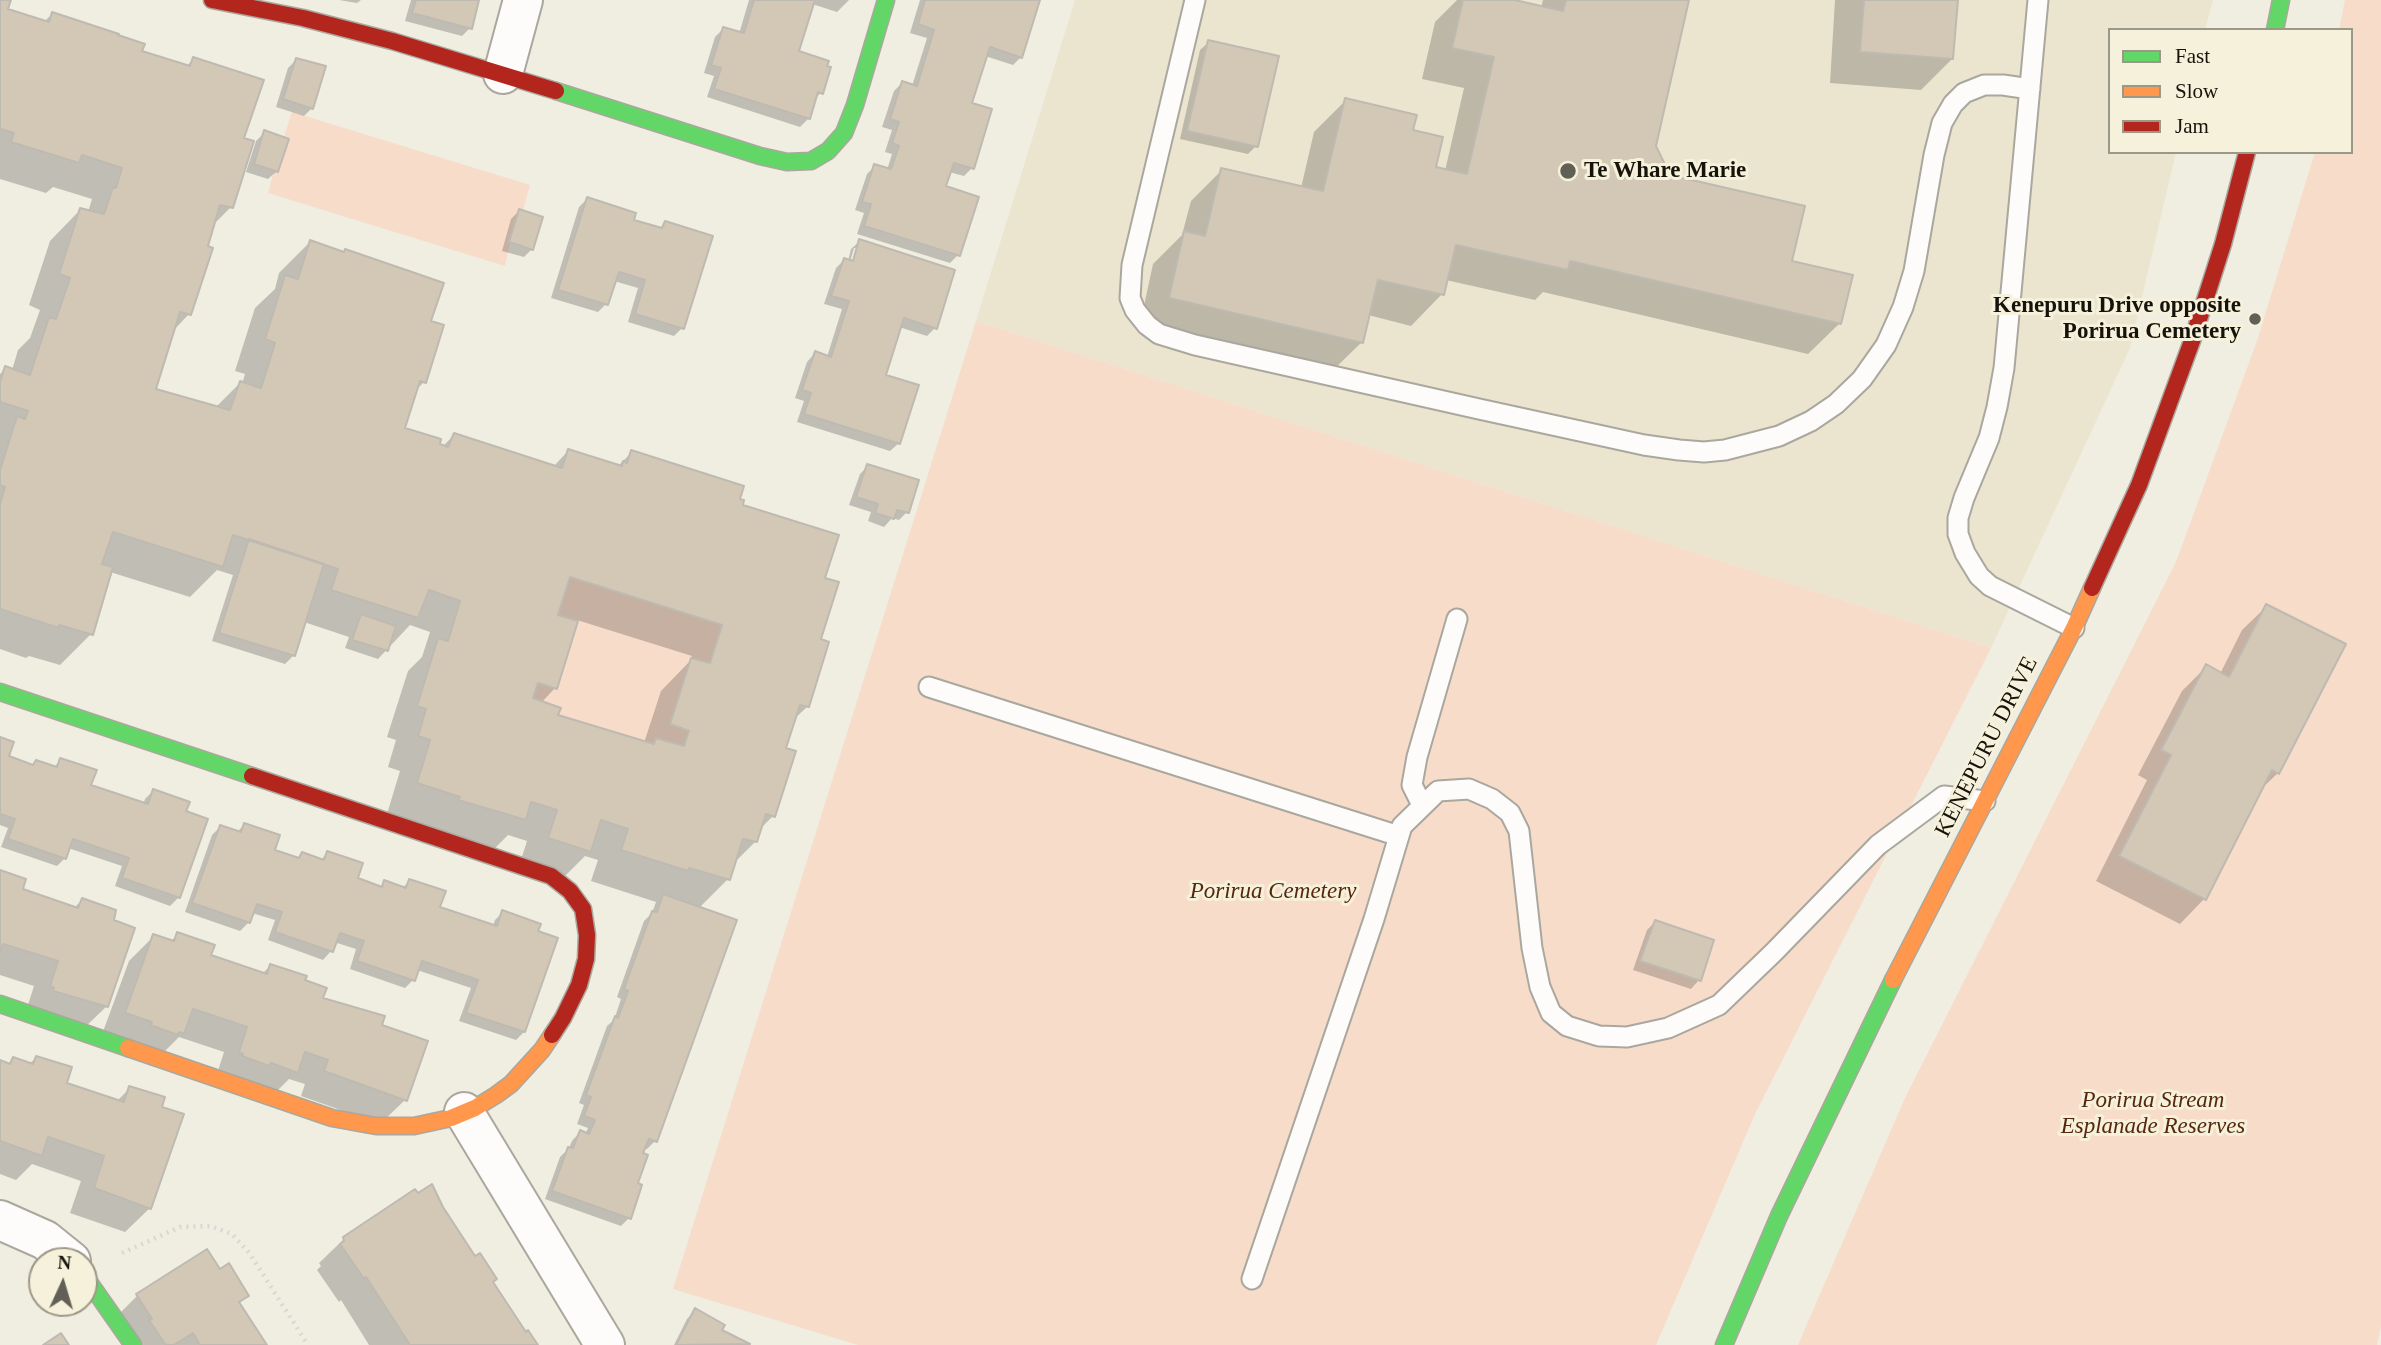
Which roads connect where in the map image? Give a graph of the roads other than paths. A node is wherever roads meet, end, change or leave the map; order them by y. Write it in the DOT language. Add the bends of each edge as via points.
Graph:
graph roads {
  1 [pos="212,0"];
  2 [pos="523,0"];
  3 [pos="886,0"];
  4 [pos="1195,0"];
  5 [pos="2038,0"];
  6 [pos="2281,0"];
  7 [pos="2275,28"];
  8 [pos="503,74"];
  9 [pos="2030,89"];
  10 [pos="2246,154"];
  11 [pos="1457,620"];
  12 [pos="2074,628"];
  13 [pos="929,687"];
  14 [pos="0,692"];
  15 [pos="1985,801"];
  16 [pos="1422,805"];
  17 [pos="1399,836"];
  18 [pos="0,1004"];
  19 [pos="464,1112"];
  20 [pos="0,1220"];
  21 [pos="54,1247"];
  22 [pos="1252,1279"];
  23 [pos="98,1293"];
  24 [pos="133,1345"];
  25 [pos="605,1345"];
  26 [pos="1724,1345"];
  1 -- 8 [label="street" via="349,29"];
  2 -- 8 [label="street"];
  3 -- 8 [label="street" via="844,133 828,152 811,161 760,156"];
  4 -- 9 [label="lane" via="1132,265 1130,298 1147,325 1159,334 1195,345 1679,450 1725,450 1779,436 1836,404 1862,379 1886,345 1903,307 1914,271 1934,155 1942,123 1953,104 1964,93 1984,85"];
  5 -- 9 [label="lane"];
  6 -- 7 [label="street"];
  9 -- 12 [label="lane" via="2004,368 1989,438 1958,518 1958,534 1979,576 1990,586"];
  10 -- 12 [label="street, KENEPURU DRIVE" via="2192,341 2139,485"];
  11 -- 16 [label="lane" via="1417,757 1412,785"];
  12 -- 15 [label="street, KENEPURU DRIVE"];
  13 -- 17 [label="lane"];
  14 -- 19 [label="street" via="500,858 551,876 570,891 583,909 587,935 579,985 542,1050 496,1096"];
  15 -- 16 [label="lane" via="1944,796 1878,845 1719,1005 1668,1028 1627,1037 1599,1036 1567,1026 1551,1013 1532,948 1518,831 1510,813 1469,789 1438,791"];
  15 -- 26 [label="street, KENEPURU DRIVE" via="1785,1204"];
  16 -- 17 [label="lane" via="1402,826"];
  17 -- 22 [label="lane"];
  18 -- 19 [label="street" via="350,1123 400,1127"];
  19 -- 25 [label="street"];
  20 -- 21 [label="street"];
  23 -- 24 [label="street"];
}
